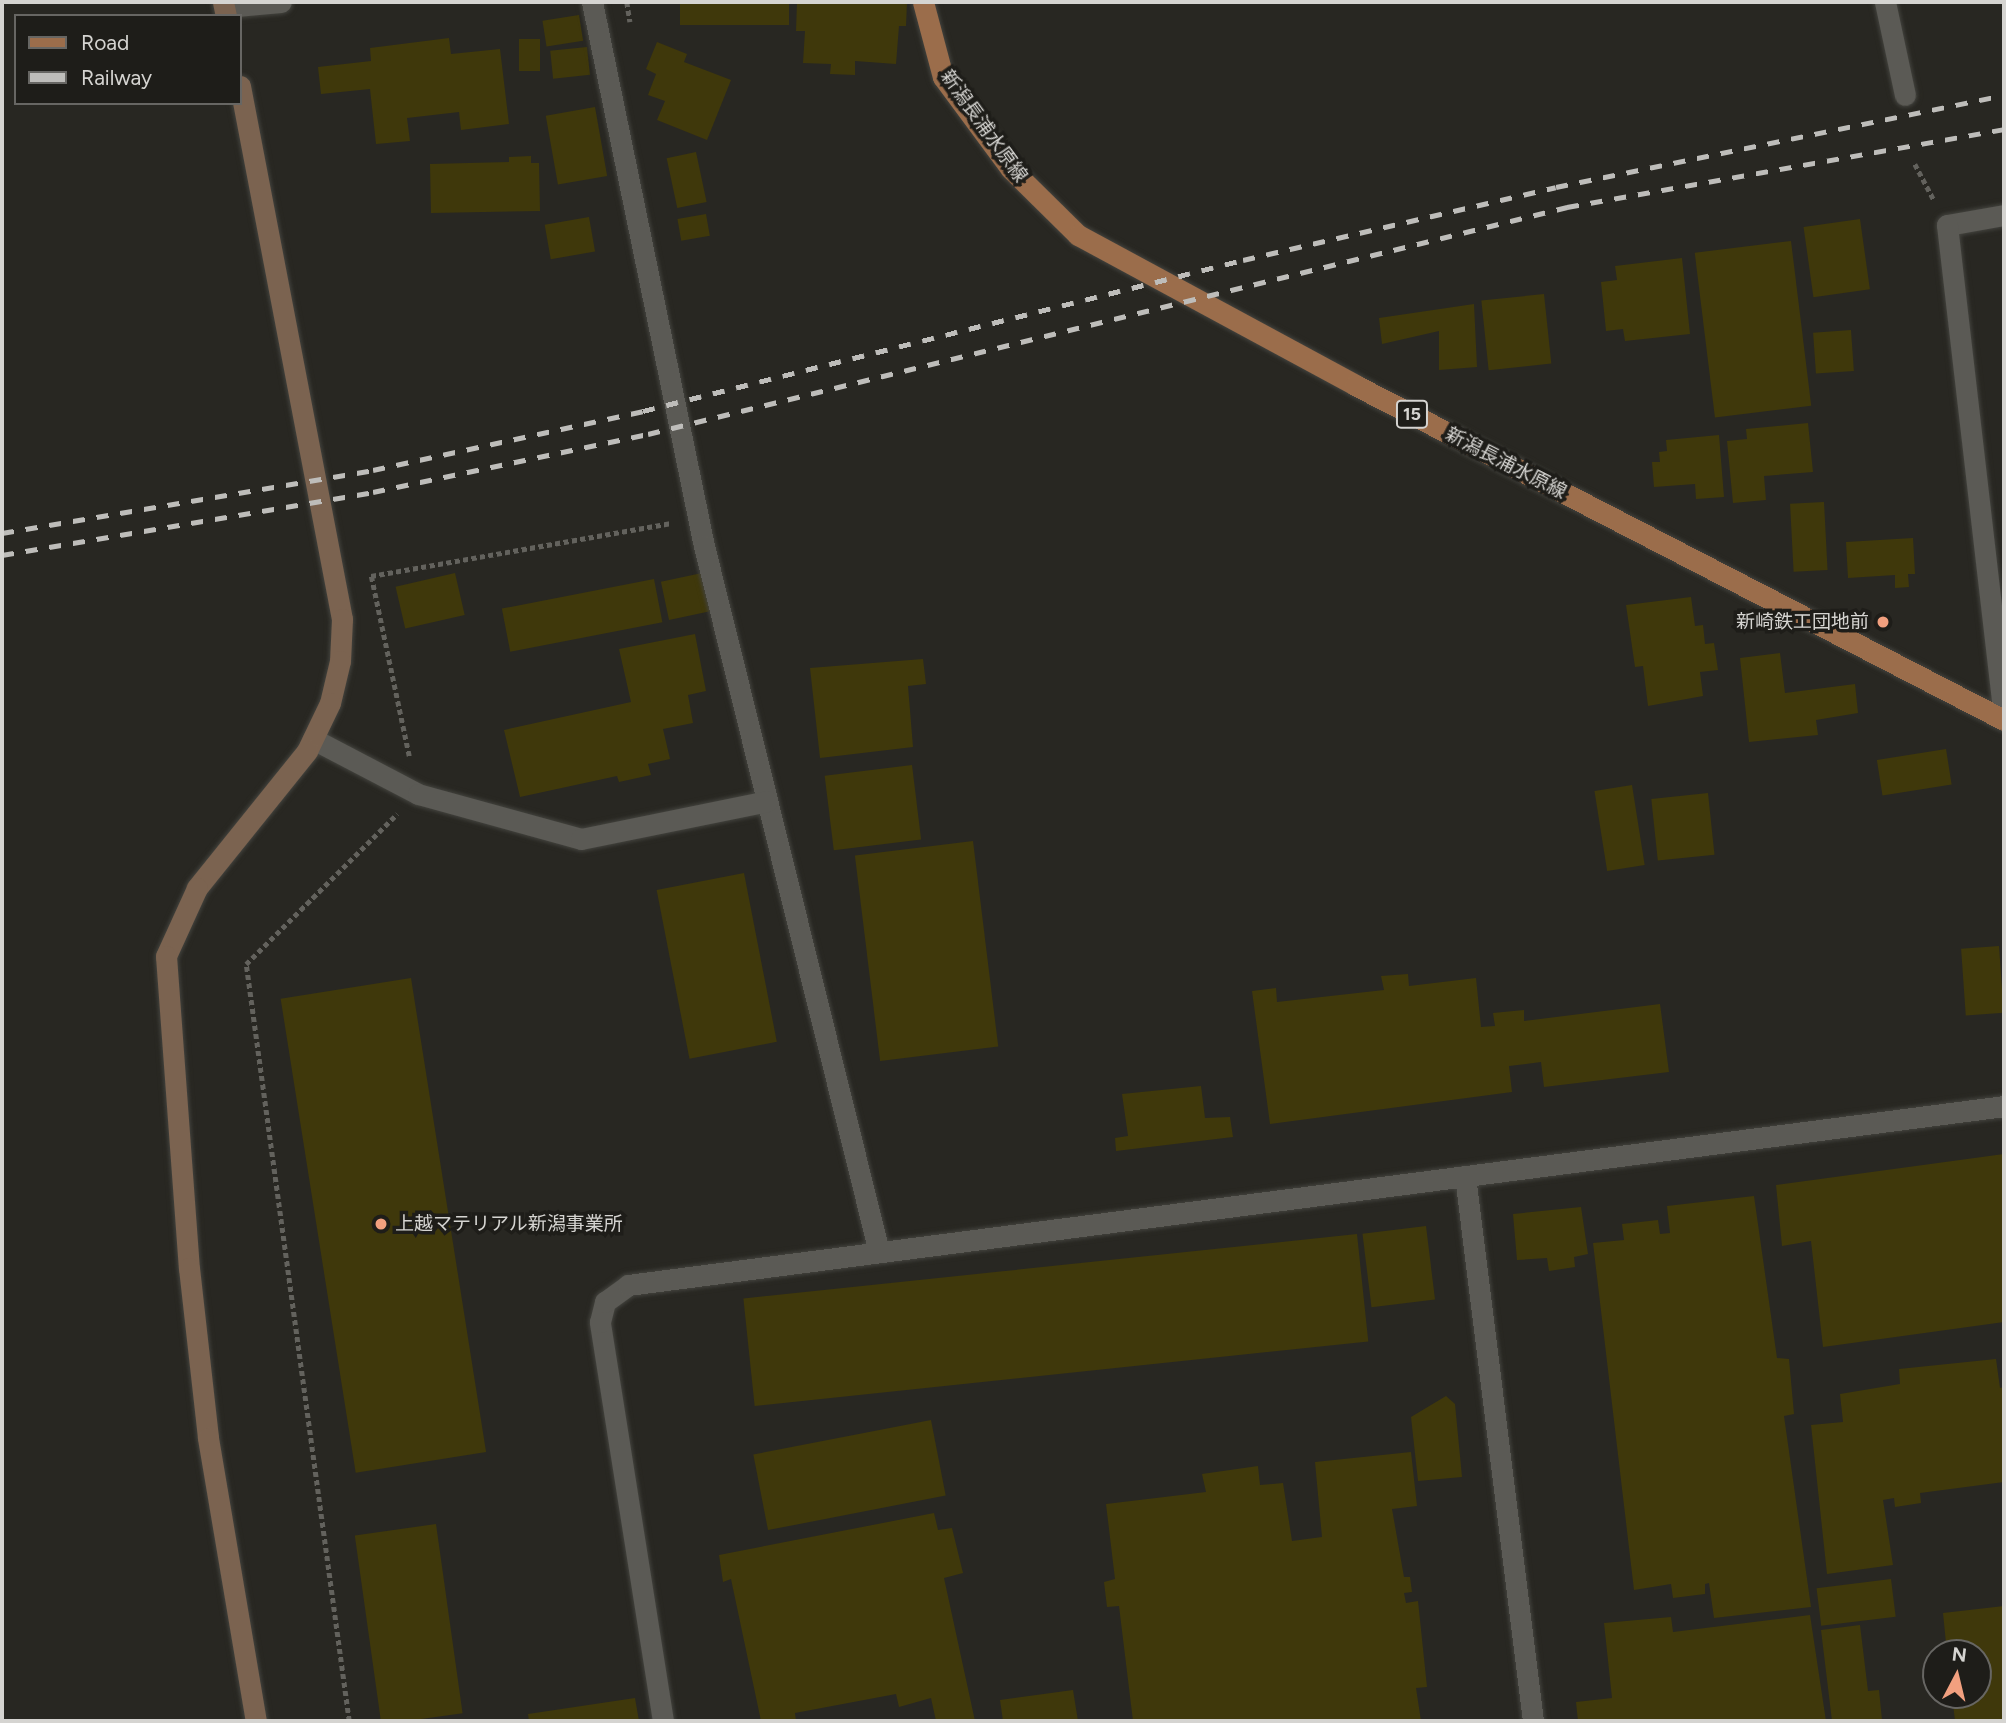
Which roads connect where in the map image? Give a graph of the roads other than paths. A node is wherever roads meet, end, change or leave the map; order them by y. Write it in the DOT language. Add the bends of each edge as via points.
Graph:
graph roads {
  1 [pos="281,2"];
  2 [pos="592,2"];
  3 [pos="923,2"];
  4 [pos="1885,2"];
  5 [pos="225,8"];
  6 [pos="1905,95"];
  7 [pos="242,96"];
  8 [pos="2004,215"];
  9 [pos="2004,719"];
  10 [pos="313,739"];
  11 [pos="767,801"];
  12 [pos="2004,1106"];
  13 [pos="1465,1175"];
  14 [pos="879,1252"];
  15 [pos="256,1721"];
  16 [pos="663,1721"];
  17 [pos="1534,1721"];
  1 -- 5 [label="street"];
  2 -- 11 [label="street" via="704,546"];
  3 -- 9 [label="main road, 新潟長浦水原線 / 15" via="943,77 1011,169 1078,235 1355,385"];
  4 -- 6 [label="street"];
  7 -- 10 [label="street" via="342,619 340,661 330,703"];
  8 -- 9 [label="street" via="1947,225"];
  10 -- 11 [label="street" via="418,794 582,839"];
  10 -- 15 [label="street" via="197,888 166,956 189,1268 206,1425"];
  11 -- 14 [label="street"];
  12 -- 13 [label="street"];
  13 -- 14 [label="street"];
  13 -- 17 [label="street"];
  14 -- 16 [label="street" via="628,1285 605,1302 600,1322"];
}
